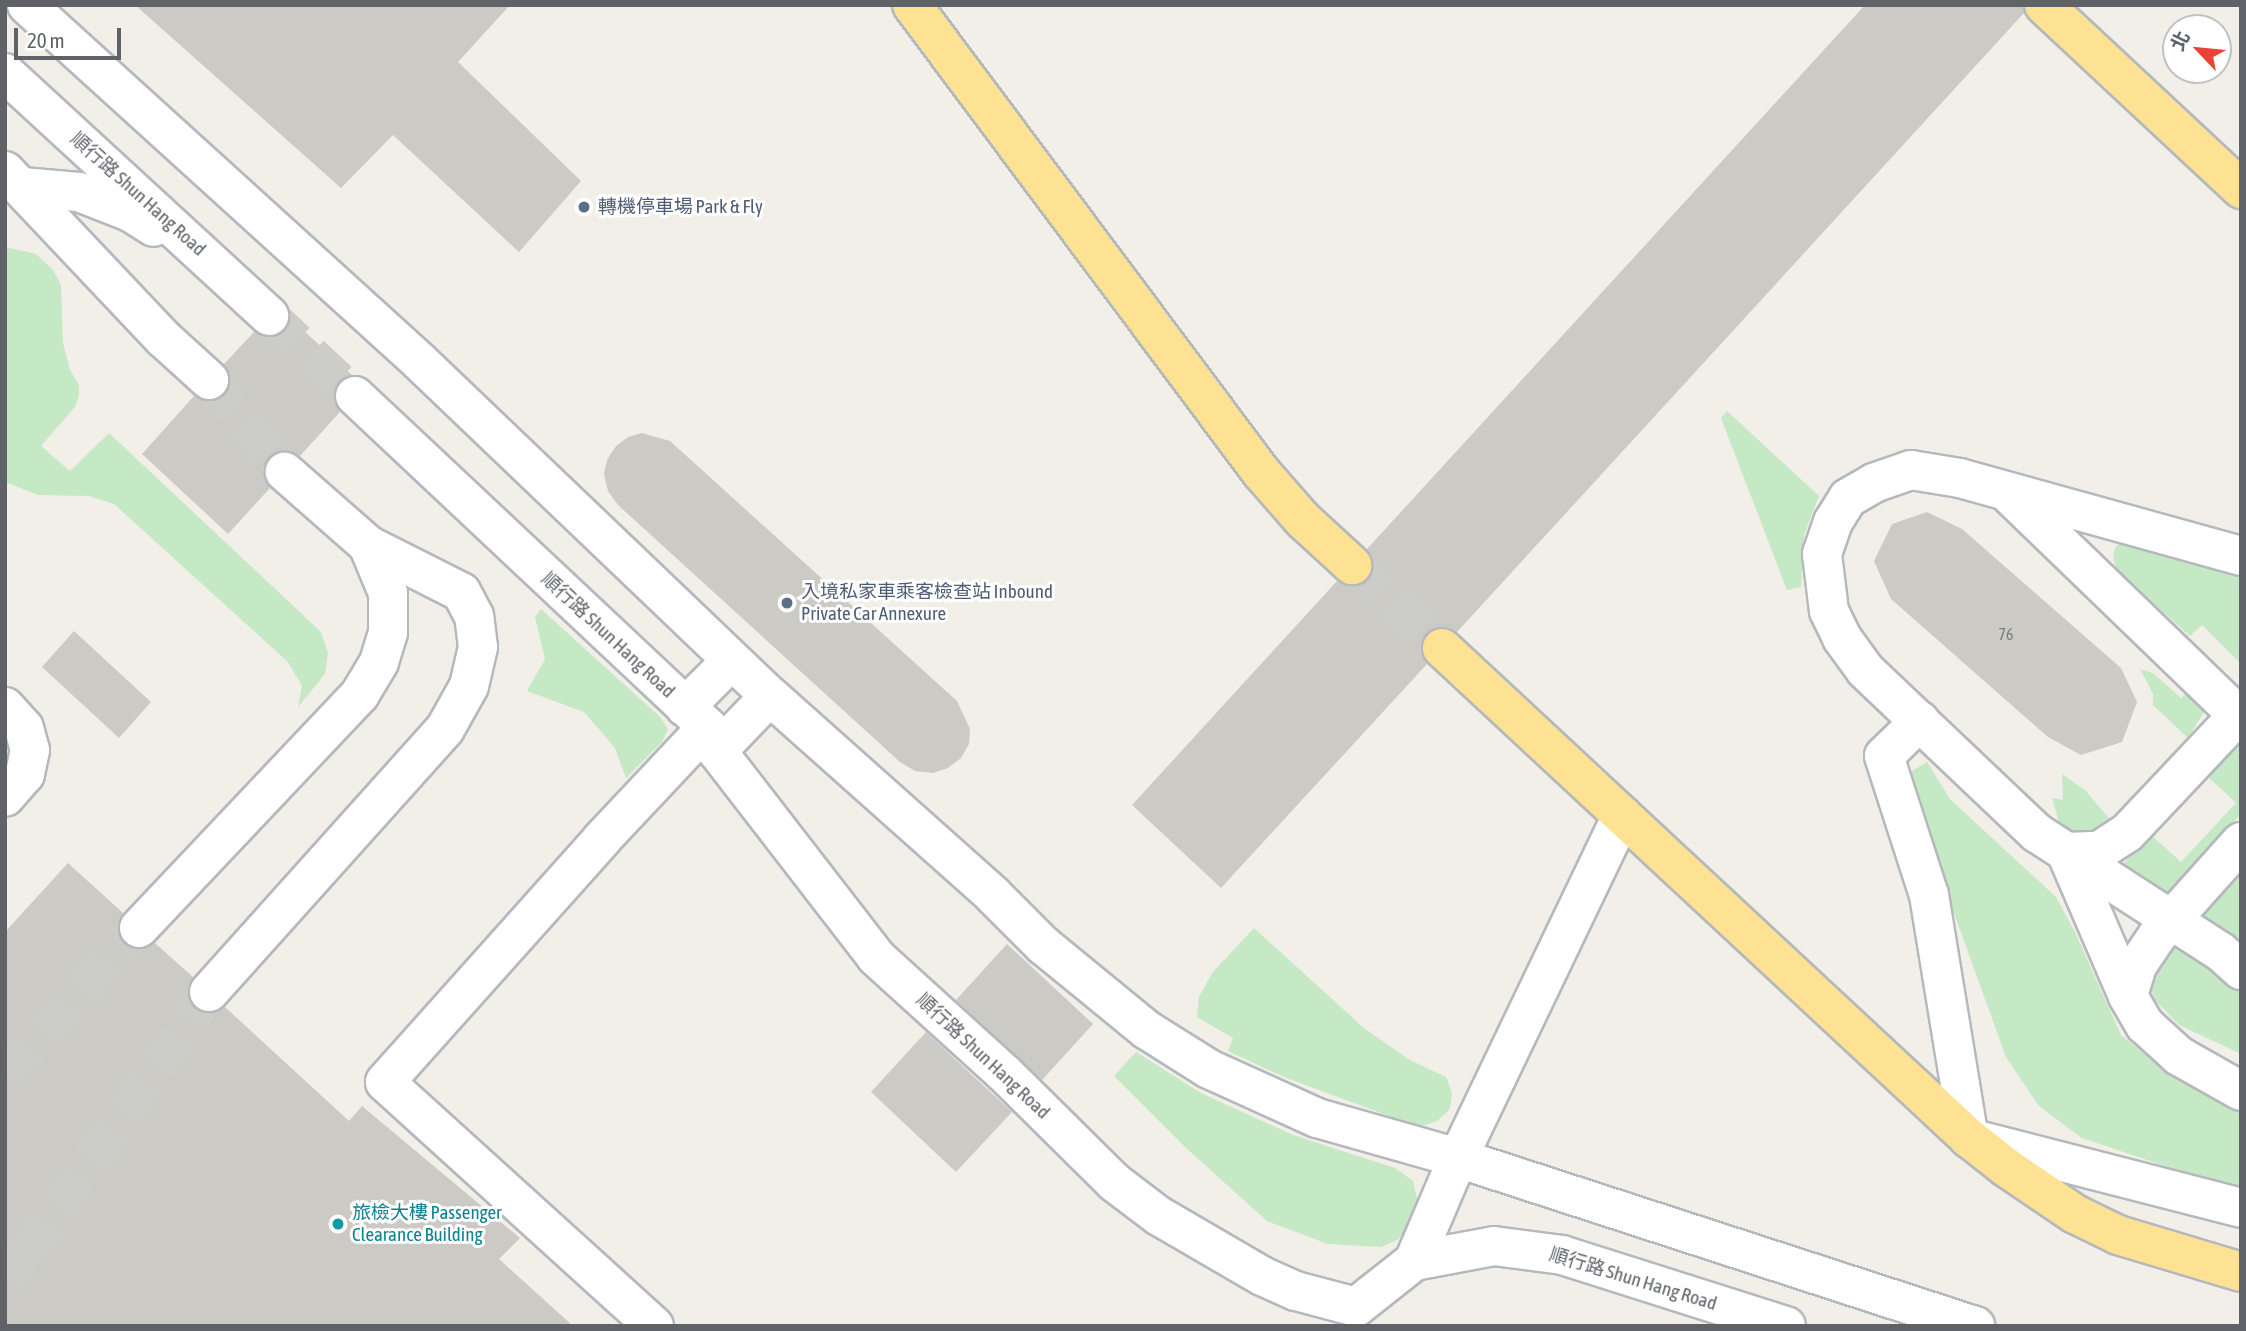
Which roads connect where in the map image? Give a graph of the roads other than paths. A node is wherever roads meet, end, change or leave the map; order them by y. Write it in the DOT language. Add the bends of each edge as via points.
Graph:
graph roads {
  1 [pos="27,5"];
  2 [pos="912,5"];
  3 [pos="2044,5"];
  4 [pos="5,73"];
  5 [pos="14,179"];
  6 [pos="2241,189"];
  7 [pos="208,258"];
  8 [pos="270,316"];
  9 [pos="209,380"];
  10 [pos="355,396"];
  11 [pos="285,472"];
  12 [pos="2007,492"];
  13 [pos="368,545"];
  14 [pos="2241,556"];
  15 [pos="1352,565"];
  16 [pos="1442,648"];
  17 [pos="732,660"];
  18 [pos="769,696"];
  19 [pos="5,707"];
  20 [pos="2240,715"];
  21 [pos="1920,722"];
  22 [pos="703,728"];
  23 [pos="5,797"];
  24 [pos="1622,815"];
  25 [pos="2241,842"];
  26 [pos="2066,852"];
  27 [pos="2170,920"];
  28 [pos="139,928"];
  29 [pos="2241,970"];
  30 [pos="208,992"];
  31 [pos="2128,996"];
  32 [pos="2241,1091"];
  33 [pos="1969,1138"];
  34 [pos="1458,1158"];
  35 [pos="2241,1208"];
  36 [pos="1414,1261"];
  37 [pos="2241,1272"];
  38 [pos="1351,1320"];
  39 [pos="1958,1320"];
  40 [pos="654,1326"];
  41 [pos="1786,1326"];
  1 -- 17 [label="lane" via="419,361"];
  2 -- 15 [label="highway" via="1261,472 1303,520"];
  3 -- 6 [label="highway"];
  4 -- 7 [label="lane, 順行路 Shun Hang Road"];
  5 -- 7 [label="lane" via="79,192 130,212"];
  5 -- 9 [label="lane" via="164,339"];
  7 -- 8 [label="lane, 順行路 Shun Hang Road"];
  10 -- 22 [label="lane, 順行路 Shun Hang Road"];
  11 -- 13 [label="lane"];
  12 -- 14 [label="lane"];
  12 -- 20 [label="lane"];
  12 -- 21 [label="lane" via="1911,470 1849,498 1833,522 1822,554 1829,611 1865,670"];
  13 -- 28 [label="lane" via="388,593 388,632 379,662 360,694"];
  13 -- 30 [label="lane" via="461,592 474,616 478,647 469,686 445,729"];
  16 -- 24 [label="highway"];
  17 -- 18 [label="lane"];
  17 -- 22 [label="lane"];
  18 -- 22 [label="lane"];
  18 -- 34 [label="lane" via="993,895 1043,946 1147,1030 1263,1096 1317,1118"];
  19 -- 23 [label="lane" via="24,728 30,750 25,774"];
  20 -- 26 [label="lane" via="2127,833 2099,851"];
  21 -- 26 [label="lane" via="2037,833"];
  21 -- 33 [label="lane" via="1884,756 1929,895"];
  22 -- 38 [label="lane, 順行路 Shun Hang Road" via="876,957 1004,1073 1114,1182 1159,1216 1262,1276"];
  22 -- 40 [label="lane" via="385,1082"];
  24 -- 33 [label="highway"];
  24 -- 34 [label="lane"];
  25 -- 27 [label="lane"];
  26 -- 27 [label="lane"];
  26 -- 31 [label="lane"];
  27 -- 29 [label="lane"];
  27 -- 31 [label="lane" via="2137,965"];
  31 -- 32 [label="lane" via="2145,1025 2179,1056"];
  33 -- 35 [label="lane"];
  33 -- 37 [label="highway" via="2075,1214 2118,1234"];
  34 -- 36 [label="lane"];
  34 -- 39 [label="lane"];
  36 -- 38 [label="lane, 順行路 Shun Hang Road"];
  36 -- 41 [label="lane, 順行路 Shun Hang Road" via="1482,1248 1526,1248 1598,1265"];
}
